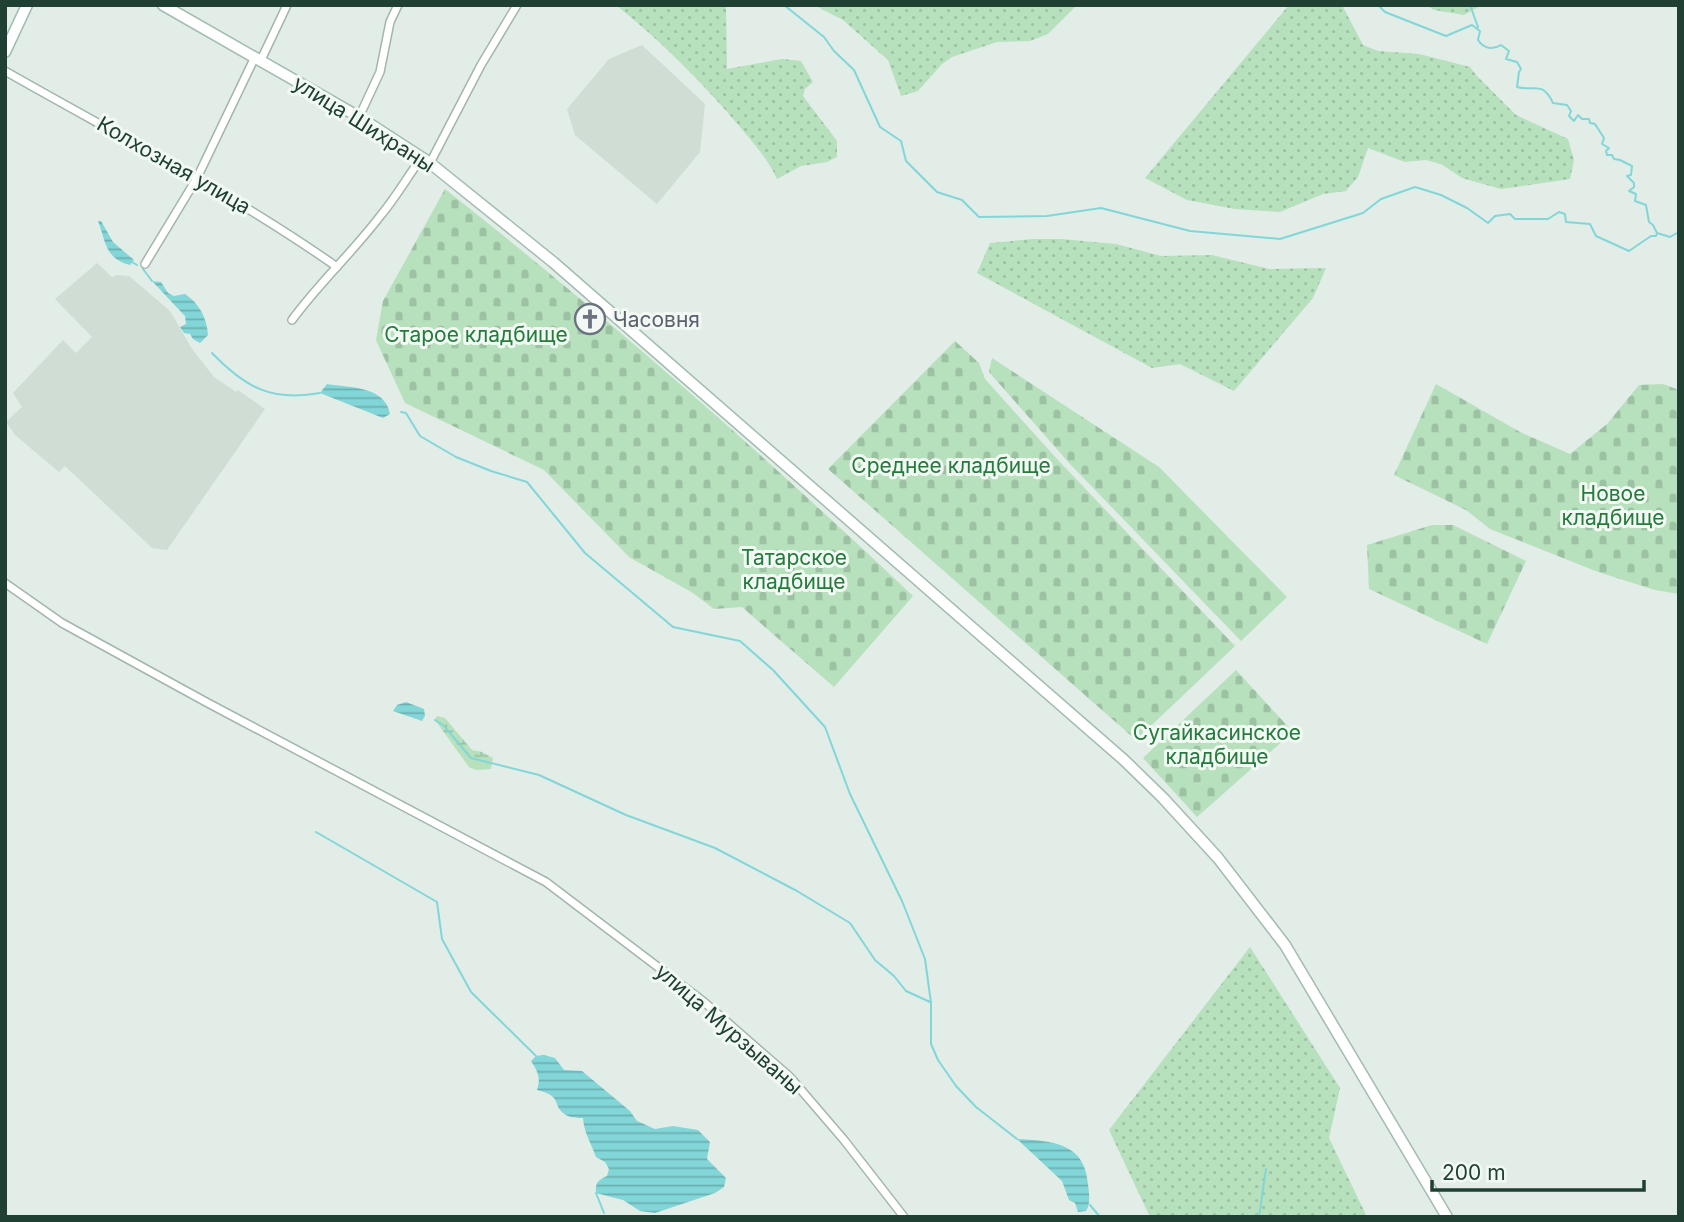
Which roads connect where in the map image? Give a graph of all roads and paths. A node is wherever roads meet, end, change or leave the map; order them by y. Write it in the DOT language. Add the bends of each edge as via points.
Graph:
graph roads {
  1 [pos="27,5"];
  2 [pos="163,5"];
  3 [pos="288,5"];
  4 [pos="398,5"];
  5 [pos="517,5"];
  6 [pos="5,52"];
  7 [pos="258,59"];
  8 [pos="5,71"];
  9 [pos="359,117"];
  10 [pos="426,160"];
  11 [pos="197,178"];
  12 [pos="145,264"];
  13 [pos="337,267"];
  14 [pos="292,320"];
  15 [pos="5,583"];
  16 [pos="904,1217"];
  17 [pos="1447,1217"];
  1 -- 6 [label="street"];
  2 -- 7 [label="street, улица Шихраны"];
  3 -- 7 [label="street"];
  4 -- 9 [label="street" via="380,72"];
  5 -- 10 [label="street"];
  7 -- 9 [label="street, улица Шихраны"];
  7 -- 11 [label="street"];
  8 -- 11 [label="street, Колхозная улица"];
  9 -- 10 [label="street, улица Шихраны"];
  10 -- 13 [label="street"];
  10 -- 17 [label="street, улица Шихраны" via="553,262 1163,798 1218,858 1284,945"];
  11 -- 12 [label="street"];
  11 -- 13 [label="street, Колхозная улица"];
  13 -- 14 [label="street"];
  15 -- 16 [label="street, улица Мурзываны" via="62,623 546,882 704,1002 790,1077"];
}
